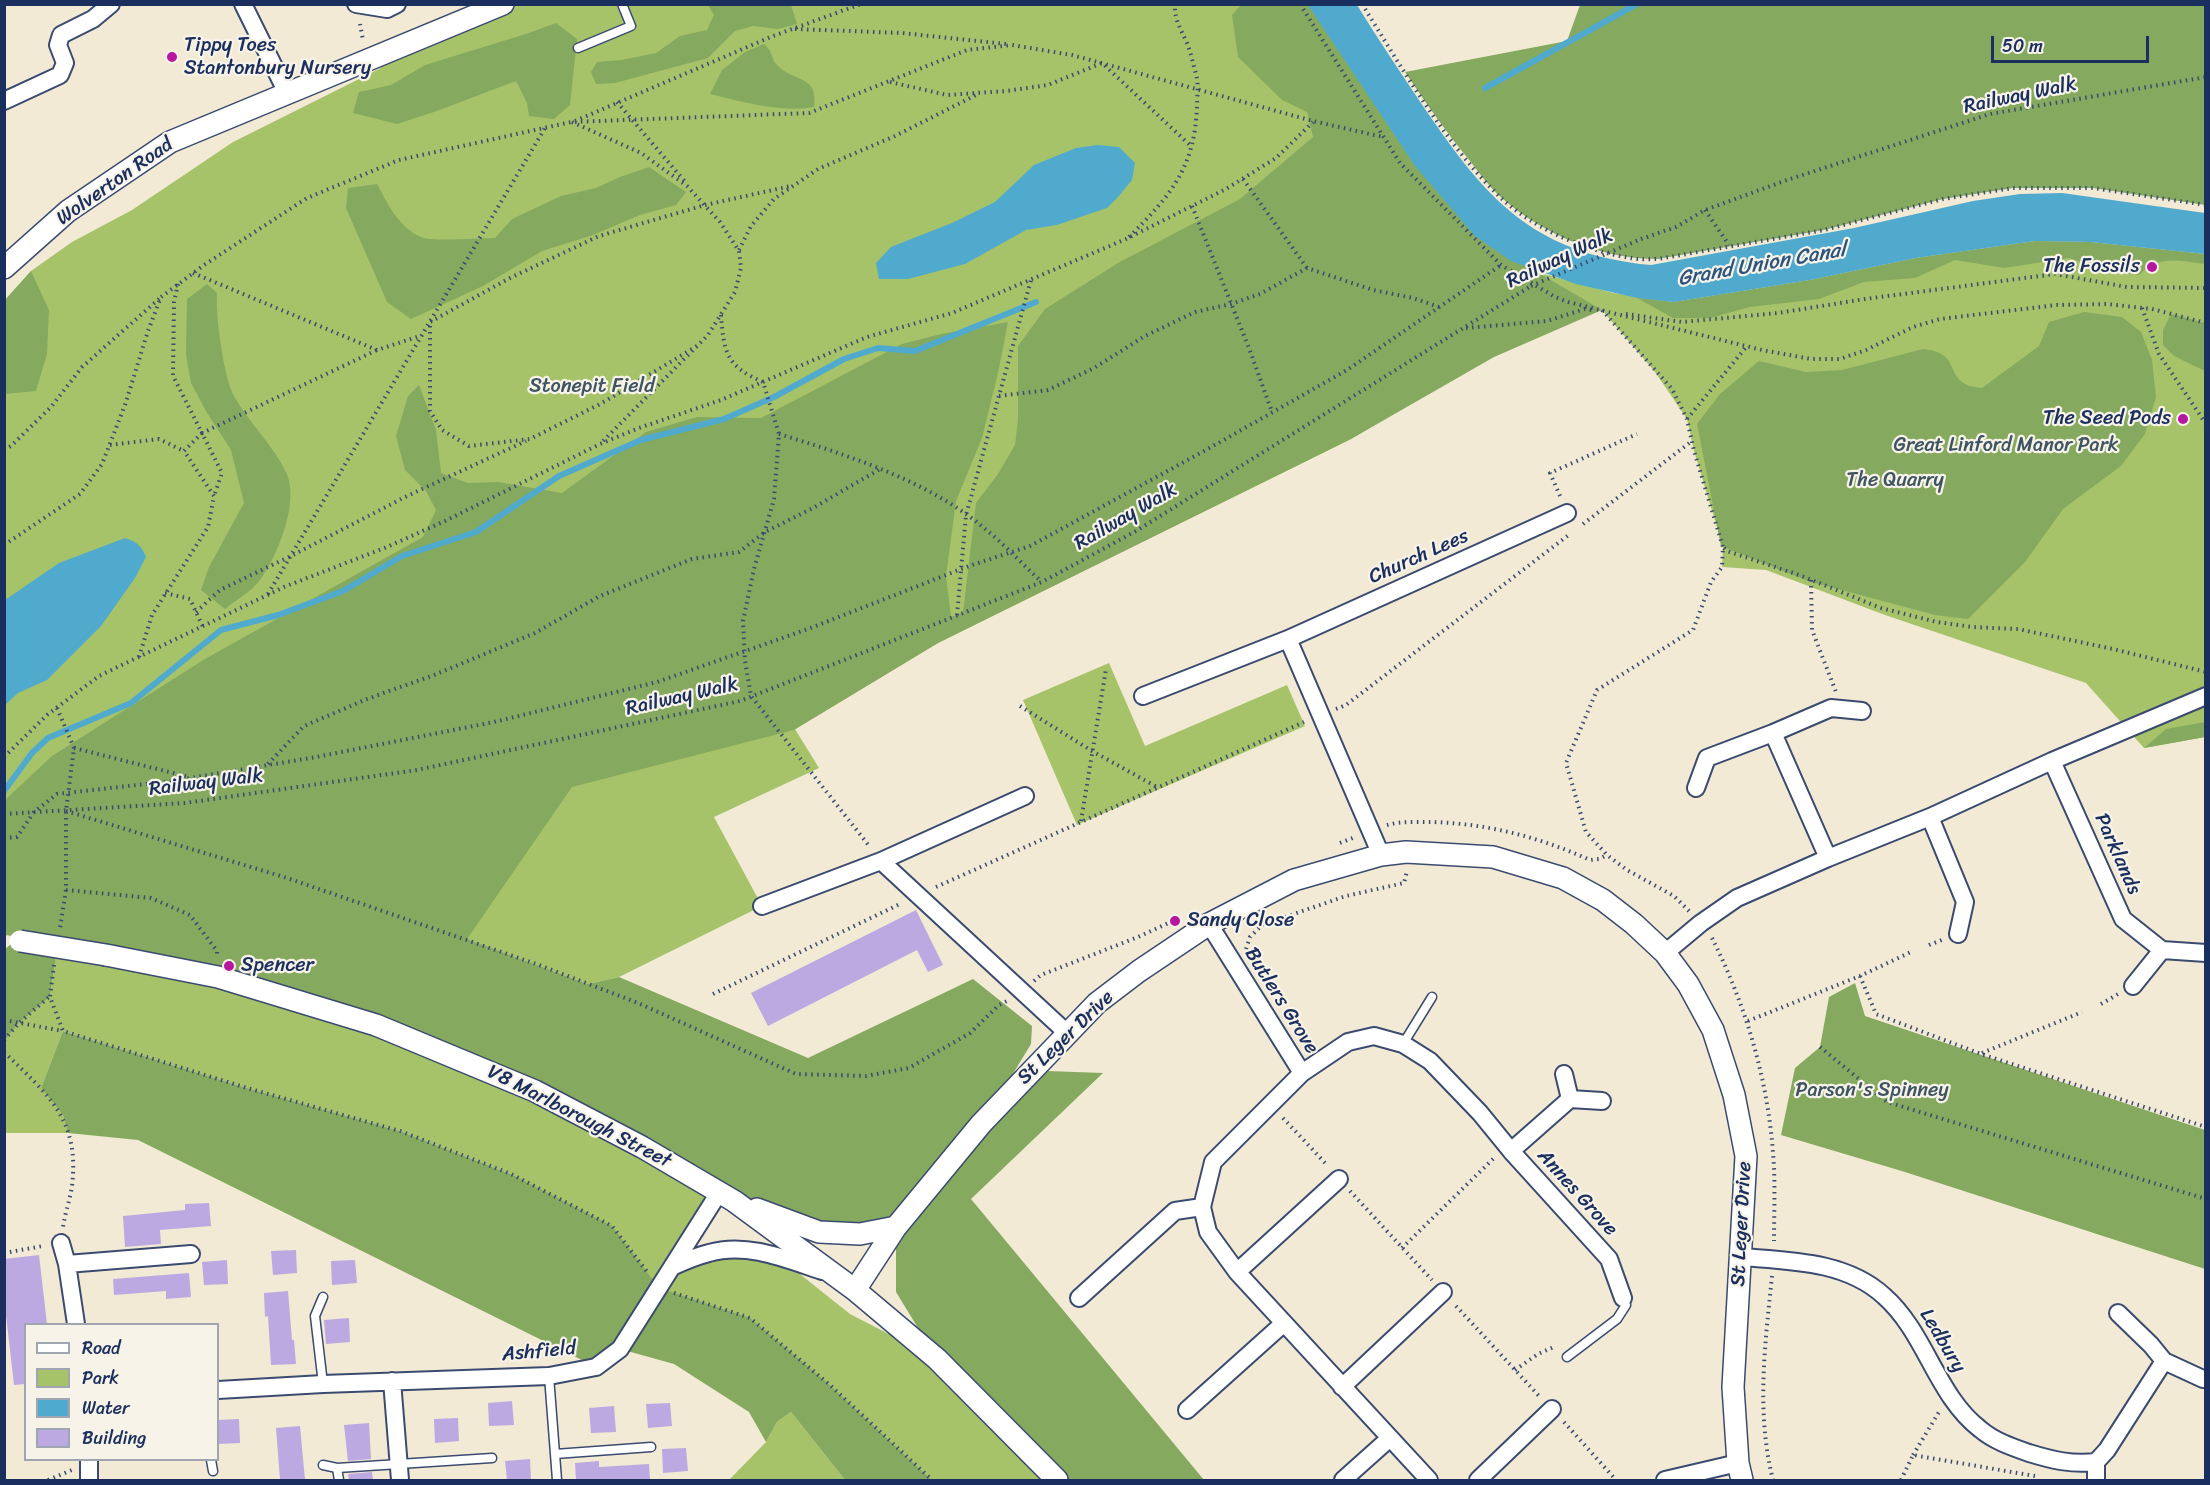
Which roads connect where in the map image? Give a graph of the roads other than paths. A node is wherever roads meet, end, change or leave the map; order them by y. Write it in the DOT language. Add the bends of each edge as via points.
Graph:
graph roads {
  1 [pos="111,4"];
  2 [pos="243,4"];
  3 [pos="397,4"];
  4 [pos="503,4"];
  5 [pos="622,4"];
  6 [pos="357,5"];
  7 [pos="578,48"];
  8 [pos="287,93"];
  9 [pos="4,101"];
  10 [pos="4,268"];
  11 [pos="1567,513"];
  12 [pos="1288,639"];
  13 [pos="1143,696"];
  14 [pos="2205,696"];
  15 [pos="1862,711"];
  16 [pos="1773,732"];
  17 [pos="2052,761"];
  18 [pos="1696,788"];
  19 [pos="1025,796"];
  20 [pos="1930,817"];
  21 [pos="1381,855"];
  22 [pos="1828,858"];
  23 [pos="881,861"];
  24 [pos="762,906"];
  25 [pos="1209,924"];
  26 [pos="1958,934"];
  27 [pos="12,940"];
  28 [pos="2162,950"];
  29 [pos="1665,952"];
  30 [pos="2205,953"];
  31 [pos="2133,986"];
  32 [pos="1432,997"];
  33 [pos="1067,1033"];
  34 [pos="1403,1044"];
  35 [pos="1302,1073"];
  36 [pos="1564,1074"];
  37 [pos="1570,1100"];
  38 [pos="1602,1101"];
  39 [pos="1509,1149"];
  40 [pos="1339,1179"];
  41 [pos="727,1196"];
  42 [pos="1202,1206"];
  43 [pos="896,1227"];
  44 [pos="61,1243"];
  45 [pos="191,1254"];
  46 [pos="1741,1257"];
  47 [pos="67,1264"];
  48 [pos="674,1266"];
  49 [pos="1237,1272"];
  50 [pos="837,1276"];
  51 [pos="855,1290"];
  52 [pos="1443,1292"];
  53 [pos="323,1297"];
  54 [pos="1079,1298"];
  55 [pos="1623,1298"];
  56 [pos="2118,1313"];
  57 [pos="76,1323"];
  58 [pos="1284,1323"];
  59 [pos="1567,1357"];
  60 [pos="2164,1361"];
  61 [pos="549,1376"];
  62 [pos="2203,1379"];
  63 [pos="392,1382"];
  64 [pos="323,1384"];
  65 [pos="1342,1387"];
  66 [pos="219,1390"];
  67 [pos="1552,1409"];
  68 [pos="1187,1410"];
  69 [pos="1390,1438"];
  70 [pos="651,1447"];
  71 [pos="555,1454"];
  72 [pos="492,1458"];
  73 [pos="89,1461"];
  74 [pos="211,1461"];
  75 [pos="2096,1462"];
  76 [pos="323,1465"];
  77 [pos="337,1468"];
  78 [pos="213,1471"];
  79 [pos="400,1472"];
  80 [pos="1740,1472"];
  81 [pos="89,1480"];
  82 [pos="339,1480"];
  83 [pos="557,1480"];
  84 [pos="1057,1480"];
  85 [pos="1343,1480"];
  86 [pos="1429,1480"];
  87 [pos="1478,1480"];
  88 [pos="1665,1480"];
  89 [pos="2096,1480"];
  1 -- 9 [label="street" via="61,35 58,45 65,63 60,75"];
  2 -- 8 [label="street"];
  3 -- 6 [label="street" via="387,9"];
  4 -- 8 [label="street, Wolverton Road"];
  5 -- 7 [label="lane" via="630,26"];
  8 -- 10 [label="street, Wolverton Road" via="170,142 68,211"];
  11 -- 12 [label="street, Church Lees"];
  12 -- 13 [label="street, Church Lees"];
  12 -- 21 [label="street"];
  14 -- 17 [label="street"];
  15 -- 16 [label="street" via="1831,708"];
  16 -- 18 [label="street" via="1707,758"];
  16 -- 22 [label="street"];
  17 -- 20 [label="street"];
  17 -- 28 [label="street, Parklands" via="2123,919"];
  19 -- 23 [label="street"];
  20 -- 22 [label="street"];
  20 -- 26 [label="street" via="1965,902"];
  21 -- 25 [label="street, St Leger Drive" via="1294,880"];
  21 -- 29 [label="street, St Leger Drive" via="1406,852 1493,857 1563,878 1603,900"];
  22 -- 29 [label="street" via="1737,898"];
  23 -- 24 [label="street"];
  23 -- 33 [label="street"];
  25 -- 33 [label="street, St Leger Drive" via="1097,1003"];
  25 -- 35 [label="street, Butlers Grove"];
  27 -- 41 [label="street, V8 Marlborough Street, bridge" via="218,977 376,1025 535,1091"];
  28 -- 30 [label="street"];
  28 -- 31 [label="street"];
  29 -- 46 [label="street, St Leger Drive" via="1713,1030 1734,1095 1746,1156"];
  32 -- 34 [label="lane"];
  33 -- 43 [label="street, St Leger Drive" via="981,1124"];
  34 -- 35 [label="street, Annes Grove" via="1374,1036 1348,1042"];
  34 -- 39 [label="street, Annes Grove" via="1430,1060"];
  35 -- 42 [label="street, Butlers Grove" via="1213,1162"];
  36 -- 37 [label="street"];
  37 -- 38 [label="street"];
  37 -- 39 [label="street, Annes Grove"];
  39 -- 55 [label="street, Annes Grove" via="1609,1259"];
  40 -- 49 [label="street"];
  41 -- 43 [label="street" via="819,1232 860,1234"];
  41 -- 48 [label="street, Ashfield"];
  41 -- 50 [label="street, V8 Marlborough Street"];
  42 -- 49 [label="street, Butlers Grove" via="1208,1232"];
  42 -- 54 [label="street" via="1175,1210"];
  43 -- 51 [label="street, St Leger Drive"];
  44 -- 47 [label="street"];
  45 -- 47 [label="street"];
  46 -- 75 [label="street, Ledbury" via="1811,1262 1860,1279 1884,1295 1905,1318 1950,1395 1980,1429 2005,1445 2060,1462"];
  46 -- 80 [label="street, St Leger Drive" via="1733,1387"];
  47 -- 57 [label="street"];
  48 -- 50 [label="street" via="711,1252 741,1250 776,1255"];
  48 -- 61 [label="street, Ashfield" via="620,1349 596,1367"];
  49 -- 58 [label="street, Butlers Grove"];
  50 -- 51 [label="street, V8 Marlborough Street"];
  51 -- 84 [label="street, V8 Marlborough Street" via="937,1359"];
  52 -- 65 [label="street"];
  53 -- 64 [label="lane" via="315,1316"];
  55 -- 59 [label="lane" via="1626,1305 1617,1319"];
  56 -- 60 [label="street"];
  58 -- 65 [label="street, Butlers Grove"];
  58 -- 68 [label="street"];
  60 -- 62 [label="street"];
  60 -- 75 [label="street"];
  61 -- 63 [label="street, Ashfield"];
  61 -- 71 [label="lane"];
  63 -- 64 [label="street, Ashfield"];
  63 -- 79 [label="street"];
  64 -- 66 [label="street, Ashfield"];
  65 -- 69 [label="street, Butlers Grove"];
  67 -- 87 [label="street"];
  69 -- 85 [label="street"];
  69 -- 86 [label="street, Butlers Grove"];
  70 -- 71 [label="lane"];
  71 -- 83 [label="lane"];
  72 -- 79 [label="lane"];
  73 -- 81 [label="street"];
  74 -- 78 [label="lane"];
  75 -- 89 [label="street"];
  76 -- 77 [label="lane"];
  77 -- 79 [label="lane"];
  77 -- 82 [label="lane"];
  80 -- 88 [label="street"];
}
